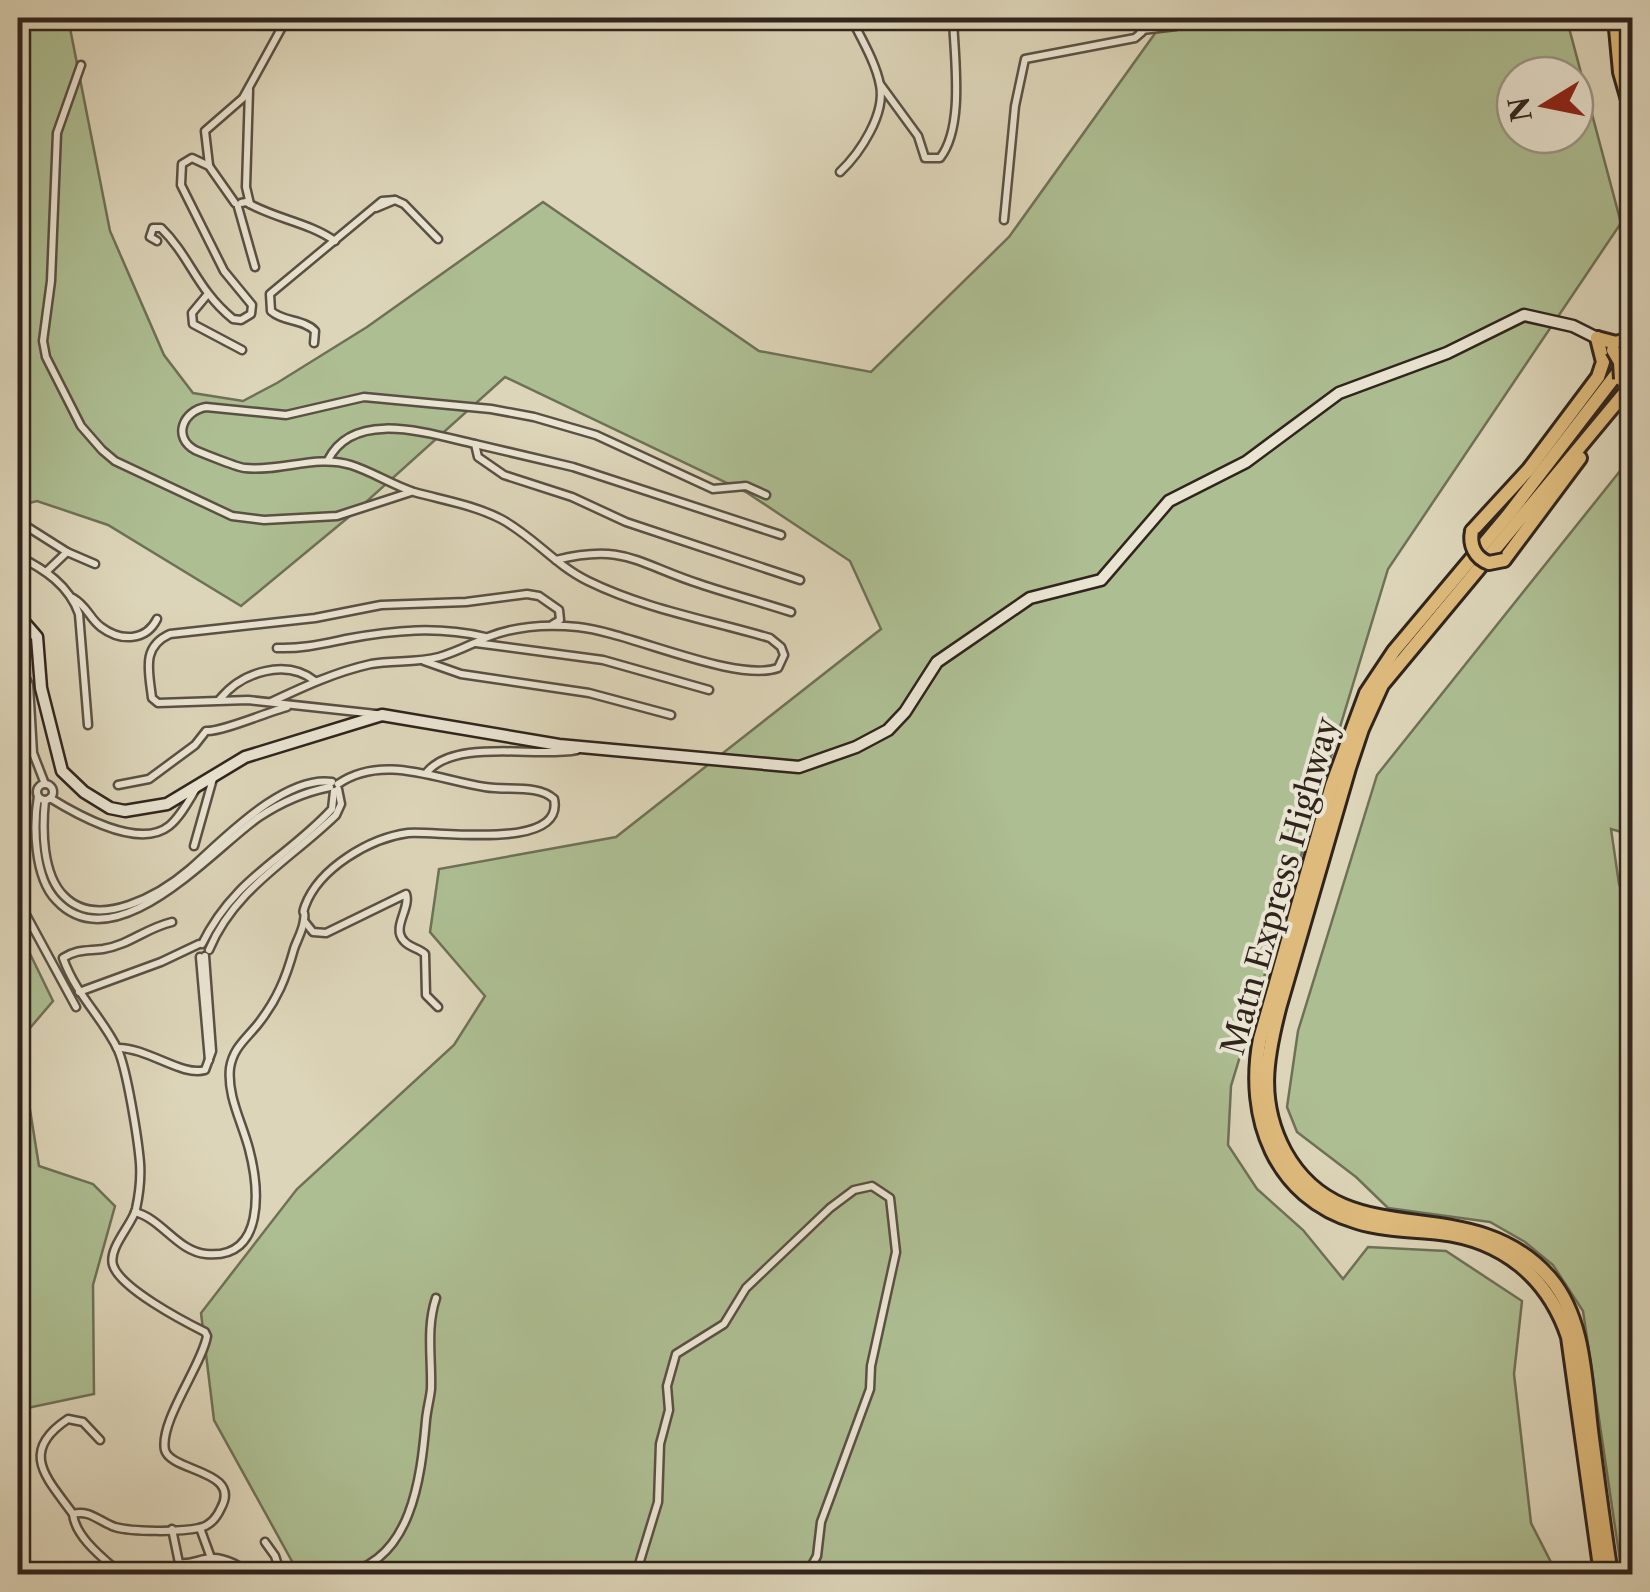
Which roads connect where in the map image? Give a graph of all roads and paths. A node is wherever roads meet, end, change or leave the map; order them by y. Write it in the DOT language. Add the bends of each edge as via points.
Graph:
graph roads {
  1 [pos="287,18"];
  2 [pos="851,18"];
  3 [pos="952,18"];
  4 [pos="1082,18"];
  5 [pos="1181,18"];
  6 [pos="1615,18"];
  7 [pos="1626,18"];
  8 [pos="1142,30"];
  9 [pos="81,65"];
  10 [pos="880,84"];
  11 [pos="1632,84"];
  12 [pos="249,88"];
  13 [pos="1632,114"];
  14 [pos="209,166"];
  15 [pos="840,172"];
  16 [pos="241,204"];
  17 [pos="1004,220"];
  18 [pos="438,238"];
  19 [pos="157,241"];
  20 [pos="335,241"];
  21 [pos="255,267"];
  22 [pos="207,296"];
  23 [pos="1632,338"];
  24 [pos="314,343"];
  25 [pos="1606,344"];
  26 [pos="242,350"];
  27 [pos="1632,354"];
  28 [pos="1627,381"];
  29 [pos="1596,429"];
  30 [pos="476,444"];
  31 [pos="328,460"];
  32 [pos="1529,469"];
  33 [pos="413,492"];
  34 [pos="766,495"];
  35 [pos="1537,498"];
  36 [pos="1509,514"];
  37 [pos="18,521"];
  38 [pos="781,535"];
  39 [pos="68,552"];
  40 [pos="18,556"];
  41 [pos="554,560"];
  42 [pos="95,564"];
  43 [pos="46,572"];
  44 [pos="800,580"];
  45 [pos="72,597"];
  46 [pos="790,612"];
  47 [pos="18,615"];
  48 [pos="157,618"];
  49 [pos="18,626"];
  50 [pos="548,626"];
  51 [pos="37,637"];
  52 [pos="486,638"];
  53 [pos="476,643"];
  54 [pos="277,648"];
  55 [pos="422,660"];
  56 [pos="18,661"];
  57 [pos="316,682"];
  58 [pos="709,690"];
  59 [pos="220,699"];
  60 [pos="271,702"];
  61 [pos="295,705"];
  62 [pos="382,715"];
  63 [pos="671,715"];
  64 [pos="88,724"];
  65 [pos="582,748"];
  66 [pos="215,772"];
  67 [pos="427,772"];
  68 [pos="118,785"];
  69 [pos="198,786"];
  70 [pos="334,787"];
  71 [pos="45,793"];
  72 [pos="61,805"];
  73 [pos="256,815"];
  74 [pos="44,816"];
  75 [pos="194,846"];
  76 [pos="18,900"];
  77 [pos="304,921"];
  78 [pos="172,922"];
  79 [pos="202,951"];
  80 [pos="80,992"];
  81 [pos="76,1007"];
  82 [pos="438,1007"];
  83 [pos="117,1048"];
  84 [pos="135,1212"];
  85 [pos="436,1298"];
  86 [pos="100,1440"];
  87 [pos="72,1514"];
  88 [pos="200,1528"];
  89 [pos="172,1529"];
  90 [pos="265,1542"];
  91 [pos="210,1558"];
  92 [pos="121,1574"];
  93 [pos="252,1574"];
  94 [pos="281,1574"];
  95 [pos="341,1574"];
  96 [pos="636,1574"];
  97 [pos="807,1574"];
  98 [pos="1600,1574"];
  99 [pos="1611,1574"];
  1 -- 12 [label="street"];
  2 -- 10 [label="street"];
  3 -- 10 [label="street" via="956,90 940,158 925,158 918,136"];
  4 -- 8 [label="street"];
  5 -- 8 [label="street" via="1176,26"];
  6 -- 13 [label="highway"];
  7 -- 11 [label="highway"];
  8 -- 17 [label="street" via="1135,38 1026,59"];
  9 -- 33 [label="street" via="55,148 43,341 81,426 115,460 232,516 337,516"];
  10 -- 15 [label="street" via="875,116"];
  12 -- 14 [label="street" via="205,131"];
  12 -- 16 [label="street"];
  14 -- 16 [label="street"];
  14 -- 22 [label="street" via="186,160 180,184 252,314 236,320"];
  16 -- 20 [label="street" via="311,226"];
  16 -- 21 [label="street"];
  18 -- 20 [label="street" via="395,200"];
  19 -- 22 [label="street" via="150,237 153,228 161,228"];
  20 -- 24 [label="street" via="268,300 274,315 313,328"];
  22 -- 26 [label="street" via="192,314 193,324"];
  23 -- 25 [label="highway"];
  25 -- 28 [label="highway, bridge"];
  25 -- 32 [label="highway" via="1601,371"];
  25 -- 65 [label="main road" via="1572,326 1524,315 1339,393 1246,462 1170,501 1101,580 1030,598 938,662 900,718 856,748 790,768"];
  27 -- 36 [label="highway, Matn Express Highway"];
  28 -- 29 [label="highway, Matn Express Highway"];
  28 -- 35 [label="highway" via="1546,476"];
  29 -- 32 [label="highway, bridge" via="1504,560 1489,562 1476,554 1472,531"];
  29 -- 35 [label="highway, Matn Express Highway"];
  30 -- 31 [label="street" via="382,428 347,436"];
  30 -- 38 [label="street" via="572,467"];
  30 -- 44 [label="street" via="478,457 504,475"];
  31 -- 33 [label="street"];
  31 -- 34 [label="street" via="238,467 196,450 184,435 184,422 188,412 206,408 286,415 364,397 490,409 585,432 713,489 746,486"];
  32 -- 36 [label="highway"];
  33 -- 41 [label="street" via="499,518"];
  35 -- 99 [label="highway, Matn Express Highway" via="1396,666 1370,710 1280,1005 1265,1086 1278,1139 1322,1194 1372,1216 1499,1238 1550,1279 1579,1346"];
  36 -- 98 [label="highway, Matn Express Highway" via="1377,672 1352,722 1260,1039 1255,1095 1281,1167 1330,1212 1373,1226 1478,1242 1520,1264 1546,1291 1568,1337"];
  37 -- 39 [label="street"];
  39 -- 42 [label="street"];
  39 -- 43 [label="street"];
  40 -- 43 [label="street"];
  41 -- 46 [label="street" via="609,553"];
  41 -- 50 [label="street" via="612,592 770,638 784,656 770,671 748,669 597,630"];
  43 -- 45 [label="street"];
  45 -- 48 [label="street" via="100,626 130,638 147,633"];
  45 -- 64 [label="street"];
  47 -- 51 [label="main road"];
  49 -- 51 [label="street"];
  50 -- 52 [label="street"];
  50 -- 59 [label="street" via="560,620 559,610 527,594 382,604 170,634 154,644 148,660 154,701"];
  51 -- 69 [label="main road" via="47,718 70,781 125,811 167,804"];
  52 -- 53 [label="street"];
  52 -- 54 [label="street" via="404,630"];
  53 -- 55 [label="street"];
  53 -- 58 [label="street" via="602,660"];
  55 -- 57 [label="street" via="373,664"];
  55 -- 63 [label="street" via="461,674 589,693"];
  56 -- 71 [label="street" via="29,685 30,731"];
  57 -- 59 [label="street" via="295,669 274,670 236,684"];
  57 -- 60 [label="street"];
  59 -- 60 [label="street"];
  60 -- 61 [label="street"];
  61 -- 62 [label="street"];
  61 -- 68 [label="street" via="206,731 150,779"];
  62 -- 65 [label="main road"];
  62 -- 66 [label="main road"];
  65 -- 67 [label="street" via="453,757"];
  66 -- 69 [label="main road"];
  66 -- 75 [label="street"];
  67 -- 70 [label="street" via="389,770"];
  67 -- 77 [label="street" via="487,788 545,792 554,799 554,815 544,825 493,836 409,833 376,842 328,875 308,900"];
  69 -- 72 [label="street" via="159,831 110,828"];
  70 -- 73 [label="street" via="303,791"];
  70 -- 79 [label="street" via="341,804 336,815 287,851"];
  71 -- 72 [label="street"];
  71 -- 73 [label="street" via="39,850 47,889 65,909 89,917 131,910 175,888"];
  71 -- 74 [label="street"];
  72 -- 74 [label="street"];
  73 -- 74 [label="street" via="171,882 97,911 73,904 57,888"];
  76 -- 81 [label="street"];
  77 -- 82 [label="street" via="313,932 326,933 406,894 400,934 425,954 426,994"];
  77 -- 84 [label="street" via="284,986 230,1064 250,1152 253,1230 244,1243 207,1254 190,1250"];
  78 -- 80 [label="street" via="134,940 64,956"];
  79 -- 80 [label="street"];
  79 -- 83 [label="street" via="206,1070 192,1072"];
  80 -- 83 [label="street"];
  83 -- 84 [label="street" via="138,1141"];
  84 -- 88 [label="street" via="113,1255 114,1268 207,1336 165,1441 172,1461 206,1472 222,1490 223,1505"];
  85 -- 95 [label="street" via="414,1500 379,1558"];
  86 -- 87 [label="street" via="83,1422 68,1419 45,1440 40,1468"];
  87 -- 89 [label="street" via="89,1514 117,1528"];
  87 -- 92 [label="street"];
  88 -- 89 [label="street"];
  88 -- 91 [label="street"];
  89 -- 91 [label="street" via="180,1562"];
  90 -- 94 [label="street"];
  91 -- 93 [label="street"];
  96 -- 97 [label="street" via="658,1502 667,1386 676,1354 724,1324 746,1288 830,1208 872,1186 890,1198 896,1252 870,1390"];
}
